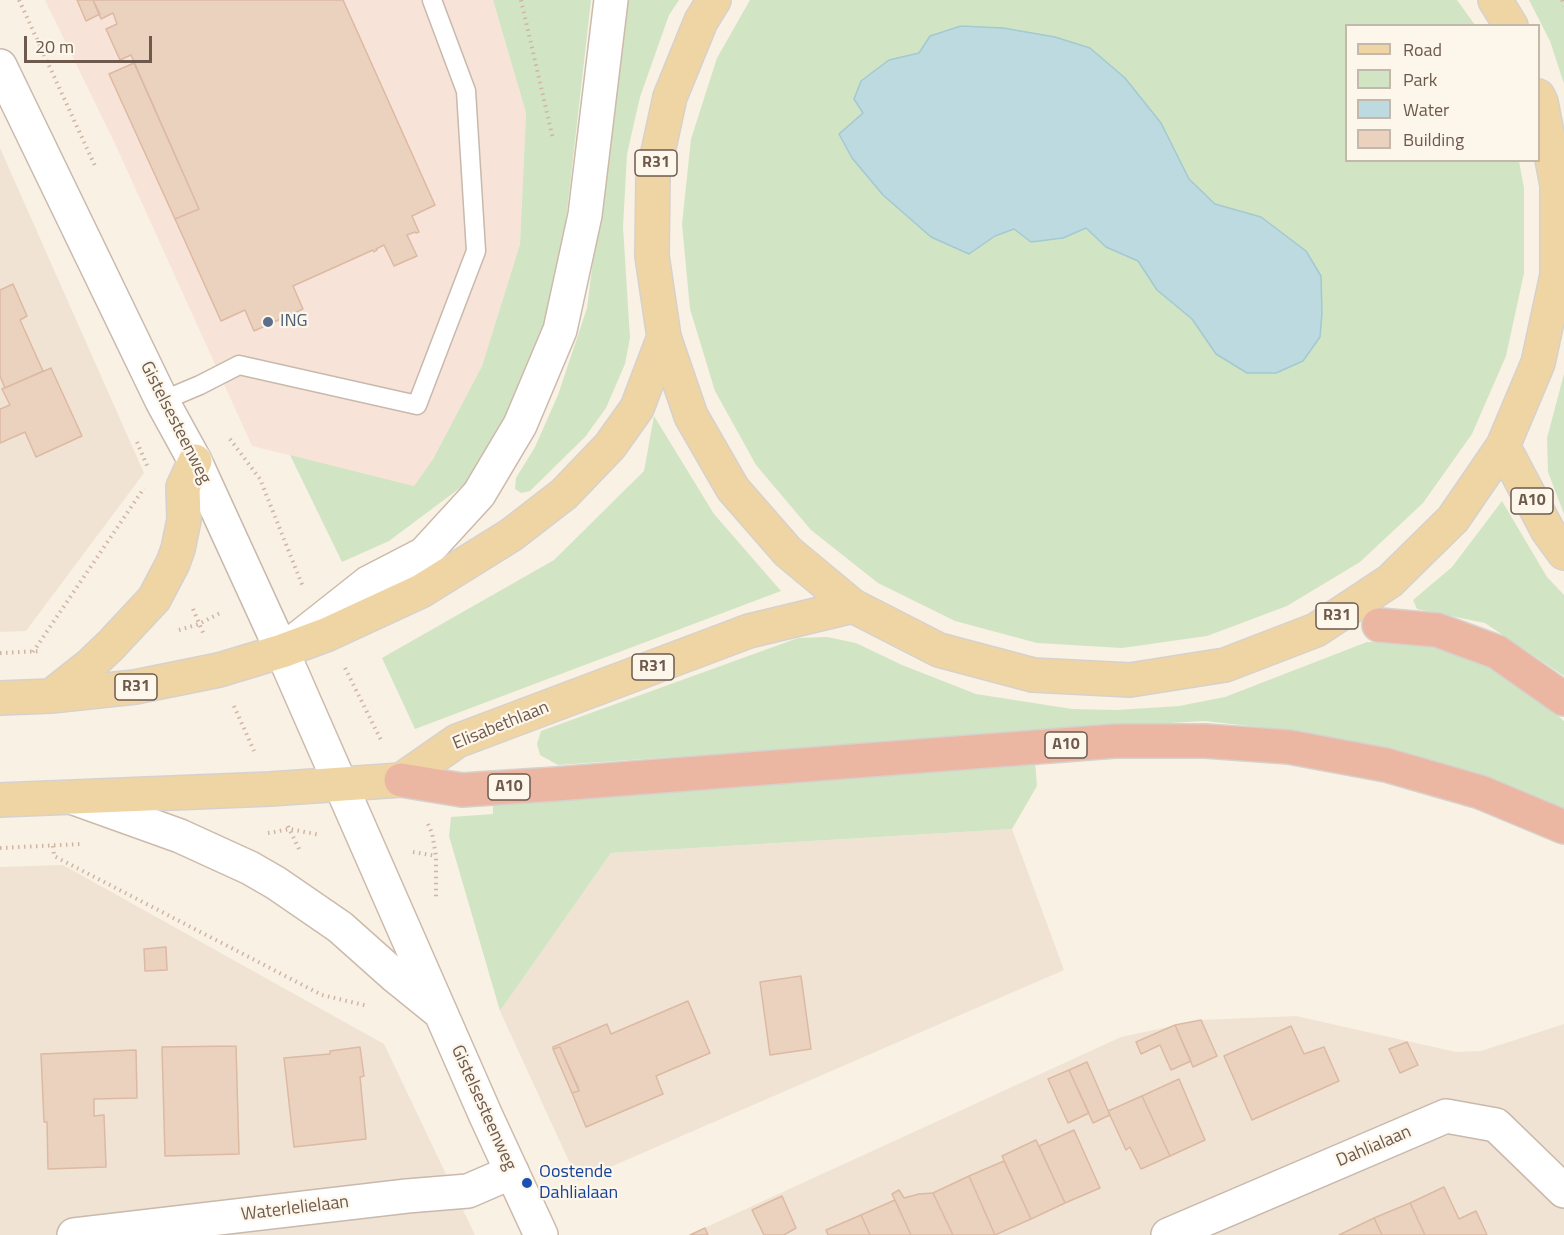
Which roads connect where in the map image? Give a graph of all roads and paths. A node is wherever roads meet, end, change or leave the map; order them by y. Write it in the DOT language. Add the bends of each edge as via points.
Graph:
graph roads {
  1 [pos="19,0"];
  2 [pos="432,0"];
  3 [pos="611,0"];
  4 [pos="714,0"];
  5 [pos="1495,0"];
  6 [pos="1562,0"];
  7 [pos="1564,6"];
  8 [pos="1510,24"];
  9 [pos="1,69"];
  10 [pos="1540,99"];
  11 [pos="98,173"];
  12 [pos="1560,179"];
  13 [pos="664,337"];
  14 [pos="162,400"];
  15 [pos="134,435"];
  16 [pos="228,436"];
  17 [pos="1503,446"];
  18 [pos="195,461"];
  19 [pos="152,476"];
  20 [pos="145,486"];
  21 [pos="1564,553"];
  22 [pos="853,606"];
  23 [pos="200,624"];
  24 [pos="1379,625"];
  25 [pos="324,627"];
  26 [pos="1316,630"];
  27 [pos="282,651"];
  28 [pos="33,652"];
  29 [pos="219,670"];
  30 [pos="51,696"];
  31 [pos="0,698"];
  32 [pos="1564,699"];
  33 [pos="401,780"];
  34 [pos="341,784"];
  35 [pos="270,789"];
  36 [pos="74,798"];
  37 [pos="0,800"];
  38 [pos="1564,827"];
  39 [pos="290,829"];
  40 [pos="0,848"];
  41 [pos="436,856"];
  42 [pos="373,1008"];
  43 [pos="440,1012"];
  44 [pos="512,1172"];
  45 [pos="1564,1191"];
  46 [pos="1185,1231"];
  47 [pos="74,1235"];
  48 [pos="541,1235"];
  1 -- 11 [label="path"];
  2 -- 14 [label="lane" via="466,91 476,251 417,405 239,365"];
  3 -- 25 [label="main road" via="585,214 560,330 520,425 479,494 424,554 368,583"];
  4 -- 13 [label="main road, R31" via="701,21 670,97 653,176 652,256"];
  5 -- 8 [label="main road"];
  6 -- 7 [label="path"];
  9 -- 14 [label="main road, Gistelsesteenweg"];
  10 -- 12 [label="main road, R31"];
  12 -- 17 [label="main road, R31" via="1557,275 1538,363"];
  13 -- 22 [label="main road, R31" via="691,416 733,489 788,552"];
  13 -- 25 [label="main road, R31" via="637,408 610,446 564,494 511,535 421,591"];
  14 -- 18 [label="main road, Gistelsesteenweg"];
  15 -- 19 [label="path"];
  16 -- 25 [label="path" via="260,479 300,581"];
  17 -- 21 [label="main road, A10" via="1548,531"];
  17 -- 26 [label="main road, R31" via="1445,527 1390,581"];
  18 -- 27 [label="main road, Gistelsesteenweg"];
  18 -- 30 [label="main road" via="183,487 184,520 178,549 154,599 104,652"];
  20 -- 28 [label="path"];
  22 -- 26 [label="main road, R31" via="939,650 1033,675 1130,680 1215,667"];
  22 -- 33 [label="main road, Elisabethlaan / R31" via="749,631 457,741"];
  23 -- 29 [label="path"];
  24 -- 26 [label="main road"];
  24 -- 32 [label="highway" via="1437,630 1497,652"];
  25 -- 27 [label="main road, R31"];
  25 -- 33 [label="path"];
  27 -- 29 [label="main road, R31"];
  27 -- 34 [label="main road, Gistelsesteenweg"];
  29 -- 30 [label="main road, R31" via="135,687"];
  29 -- 35 [label="path"];
  30 -- 31 [label="main road, R31"];
  33 -- 34 [label="main road"];
  33 -- 38 [label="highway, A10" via="462,790 1115,741 1205,741 1289,747 1386,765 1480,792"];
  33 -- 41 [label="path" via="432,833"];
  34 -- 35 [label="main road"];
  34 -- 43 [label="main road, Gistelsesteenweg"];
  35 -- 36 [label="main road"];
  35 -- 39 [label="path"];
  36 -- 37 [label="main road"];
  36 -- 43 [label="main road" via="180,836 276,883 340,927"];
  40 -- 42 [label="path" via="53,846 54,856 322,995"];
  43 -- 44 [label="main road, Gistelsesteenweg"];
  44 -- 47 [label="main road, Waterlelielaan" via="468,1191"];
  44 -- 48 [label="main road, Gistelsesteenweg"];
  45 -- 46 [label="main road, Dahlialaan" via="1496,1125 1446,1116"];
}
